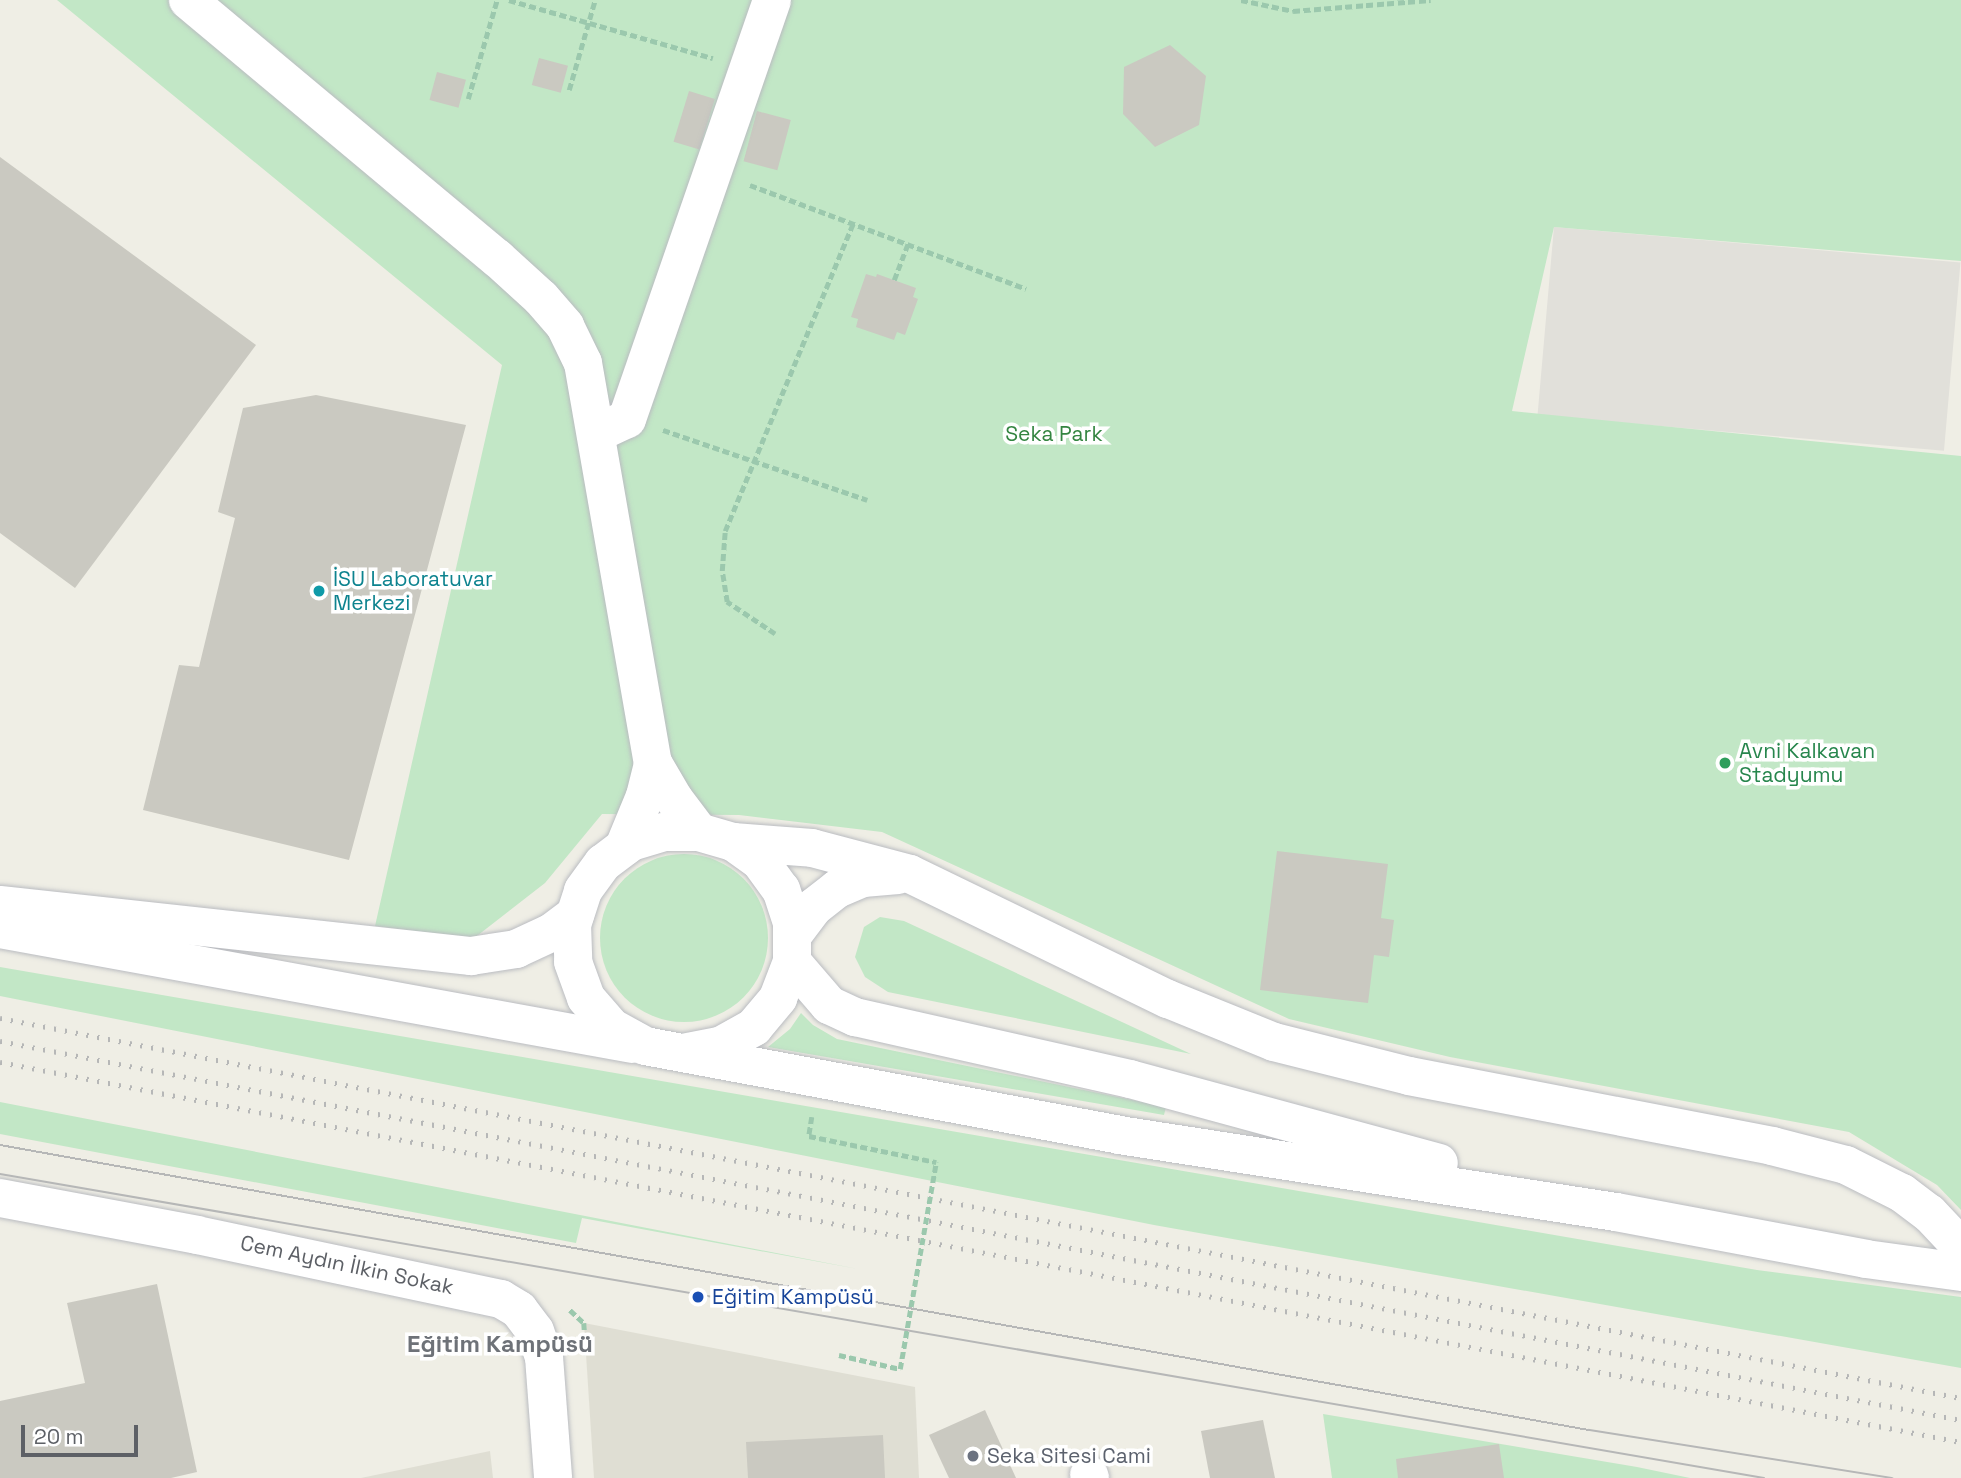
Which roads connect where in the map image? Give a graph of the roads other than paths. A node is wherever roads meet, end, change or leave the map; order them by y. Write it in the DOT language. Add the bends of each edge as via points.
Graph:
graph roads {
  1 [pos="188,0"];
  2 [pos="772,0"];
  3 [pos="612,426"];
  4 [pos="653,763"];
  5 [pos="716,837"];
  6 [pos="624,847"];
  7 [pos="910,874"];
  8 [pos="0,905"];
  9 [pos="575,915"];
  10 [pos="0,929"];
  11 [pos="792,949"];
  12 [pos="645,1046"];
  13 [pos="683,1053"];
  14 [pos="0,1199"];
  15 [pos="1616,1212"];
  16 [pos="1961,1247"];
  17 [pos="1961,1272"];
  18 [pos="553,1478"];
  1 -- 3 [label="main road" via="541,298 565,326"];
  2 -- 3 [label="main road" via="713,171"];
  3 -- 4 [label="main road"];
  4 -- 5 [label="main road" via="674,799"];
  4 -- 6 [label="main road"];
  5 -- 6 [label="main road" via="664,832"];
  5 -- 7 [label="main road" via="812,848"];
  5 -- 11 [label="main road" via="761,863 781,890 792,923"];
  6 -- 9 [label="main road" via="603,863 583,891"];
  7 -- 11 [label="main road" via="863,878 837,888 814,906"];
  7 -- 16 [label="main road" via="1168,999 1274,1042 1420,1079 1772,1146 1846,1166 1902,1193"];
  8 -- 9 [label="main road" via="471,956 516,949 551,933"];
  9 -- 12 [label="main road" via="573,962 586,998 611,1027"];
  10 -- 12 [label="main road"];
  11 -- 13 [label="main road" via="778,998 754,1027 720,1046"];
  11 -- 15 [label="main road" via="829,1004 855,1017 1130,1079"];
  12 -- 13 [label="main road"];
  13 -- 15 [label="main road" via="1119,1135"];
  14 -- 18 [label="main road, Cem Aydın İlkin Sokak" via="211,1237 501,1299 519,1310 535,1331 544,1357"];
  15 -- 17 [label="main road"];
}
